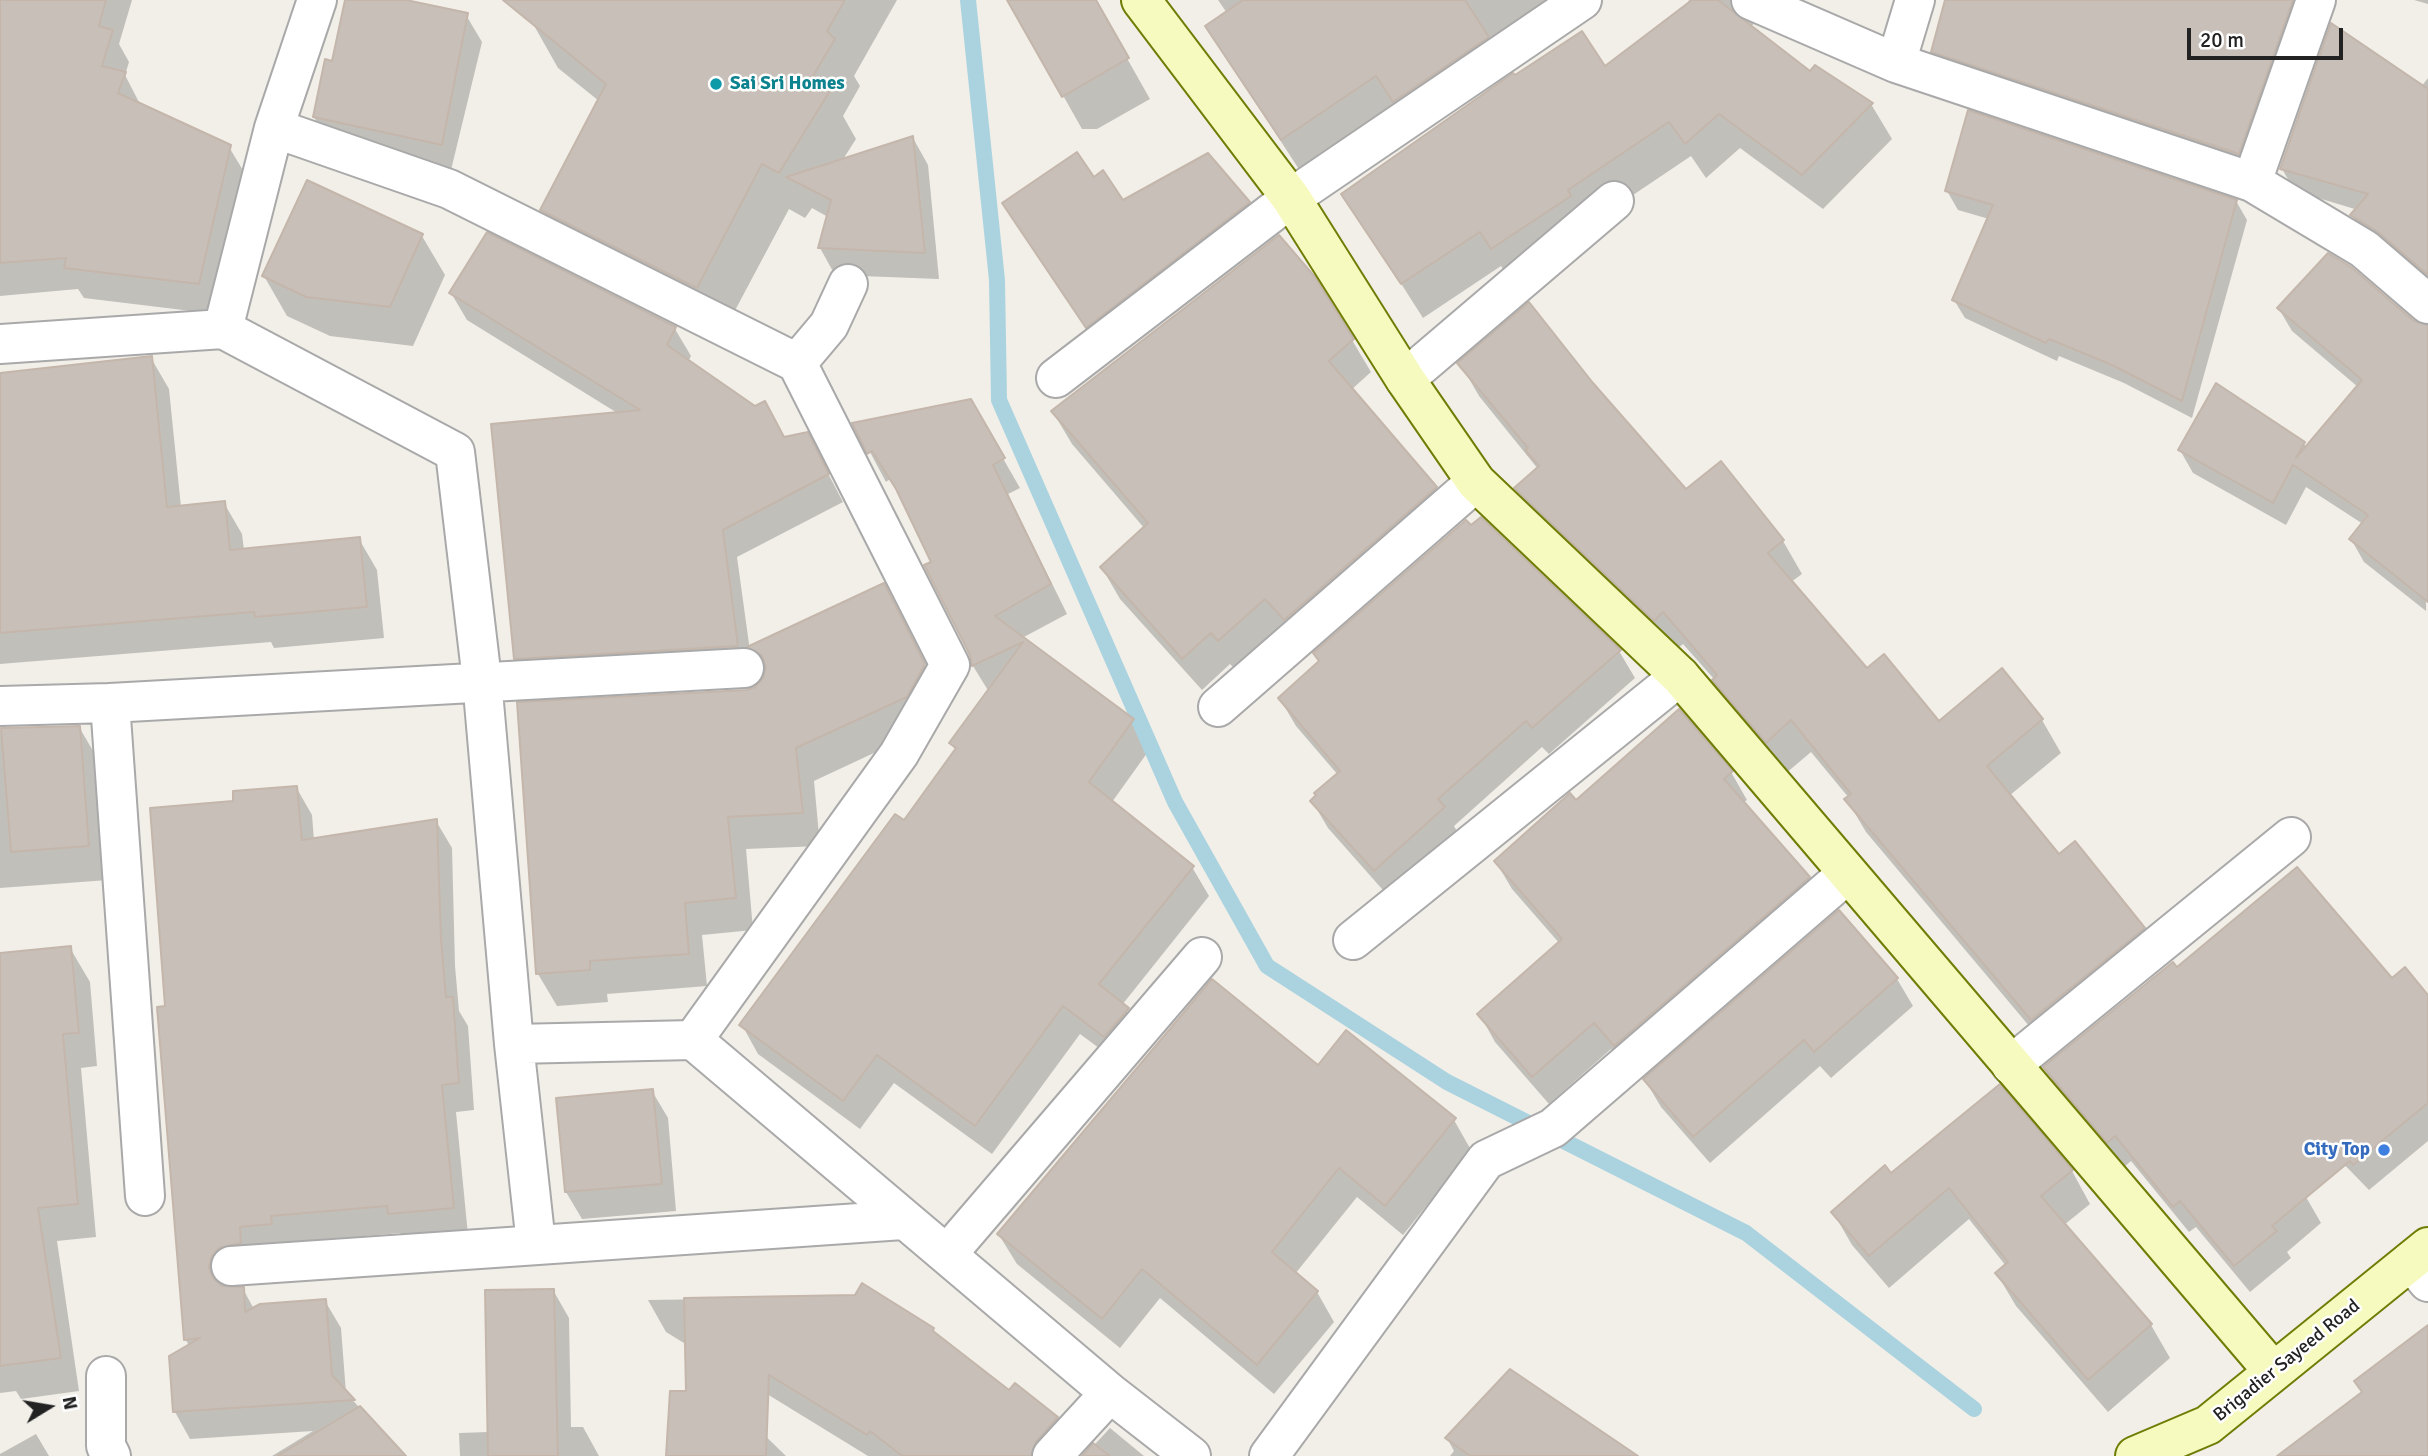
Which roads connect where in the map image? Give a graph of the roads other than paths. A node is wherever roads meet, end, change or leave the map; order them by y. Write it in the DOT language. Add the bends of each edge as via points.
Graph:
graph roads {
  1 [pos="317,0"];
  2 [pos="1141,0"];
  3 [pos="1582,0"];
  4 [pos="1751,0"];
  5 [pos="1915,0"];
  6 [pos="2316,0"];
  7 [pos="1896,63"];
  8 [pos="274,128"];
  9 [pos="2252,182"];
  10 [pos="1290,198"];
  11 [pos="1614,201"];
  12 [pos="848,285"];
  13 [pos="2428,304"];
  14 [pos="223,328"];
  15 [pos="0,344"];
  16 [pos="797,363"];
  17 [pos="1056,378"];
  18 [pos="1405,379"];
  19 [pos="1476,482"];
  20 [pos="744,668"];
  21 [pos="1680,676"];
  22 [pos="482,680"];
  23 [pos="110,703"];
  24 [pos="0,706"];
  25 [pos="1218,707"];
  26 [pos="2291,838"];
  27 [pos="1847,874"];
  28 [pos="1353,940"];
  29 [pos="1202,957"];
  30 [pos="692,1040"];
  31 [pos="514,1044"];
  32 [pos="2011,1065"];
  33 [pos="145,1196"];
  34 [pos="903,1220"];
  35 [pos="536,1244"];
  36 [pos="948,1253"];
  37 [pos="2422,1263"];
  38 [pos="231,1266"];
  39 [pos="2273,1371"];
  40 [pos="106,1376"];
  41 [pos="1110,1393"];
  42 [pos="111,1456"];
  43 [pos="1052,1456"];
  44 [pos="1191,1456"];
  45 [pos="1269,1456"];
  46 [pos="2135,1456"];
  1 -- 8 [label="street"];
  2 -- 10 [label="street"];
  3 -- 10 [label="street"];
  4 -- 7 [label="street"];
  5 -- 7 [label="street"];
  6 -- 9 [label="street"];
  7 -- 9 [label="street"];
  8 -- 14 [label="street"];
  8 -- 16 [label="street" via="449,189"];
  9 -- 13 [label="street" via="2364,250"];
  10 -- 17 [label="street"];
  10 -- 18 [label="street"];
  11 -- 18 [label="street"];
  12 -- 16 [label="street" via="828,325"];
  14 -- 15 [label="street"];
  14 -- 22 [label="street" via="455,452"];
  16 -- 30 [label="street" via="950,665 899,754"];
  18 -- 19 [label="street"];
  19 -- 21 [label="street"];
  19 -- 25 [label="street"];
  20 -- 22 [label="street"];
  21 -- 27 [label="street"];
  21 -- 28 [label="street"];
  22 -- 23 [label="street"];
  22 -- 31 [label="street"];
  23 -- 24 [label="street"];
  23 -- 33 [label="street"];
  26 -- 32 [label="street"];
  27 -- 32 [label="street"];
  27 -- 45 [label="street" via="1553,1128 1486,1160"];
  29 -- 36 [label="street"];
  30 -- 31 [label="street"];
  30 -- 34 [label="street"];
  31 -- 35 [label="street"];
  32 -- 39 [label="street"];
  34 -- 35 [label="street"];
  34 -- 36 [label="street"];
  35 -- 38 [label="street"];
  36 -- 41 [label="street"];
  37 -- 39 [label="street, Brigadier Sayeed Road"];
  39 -- 46 [label="street, Brigadier Sayeed Road" via="2208,1425"];
  40 -- 42 [label="street" via="106,1446"];
  41 -- 43 [label="street"];
  41 -- 44 [label="street"];
}
